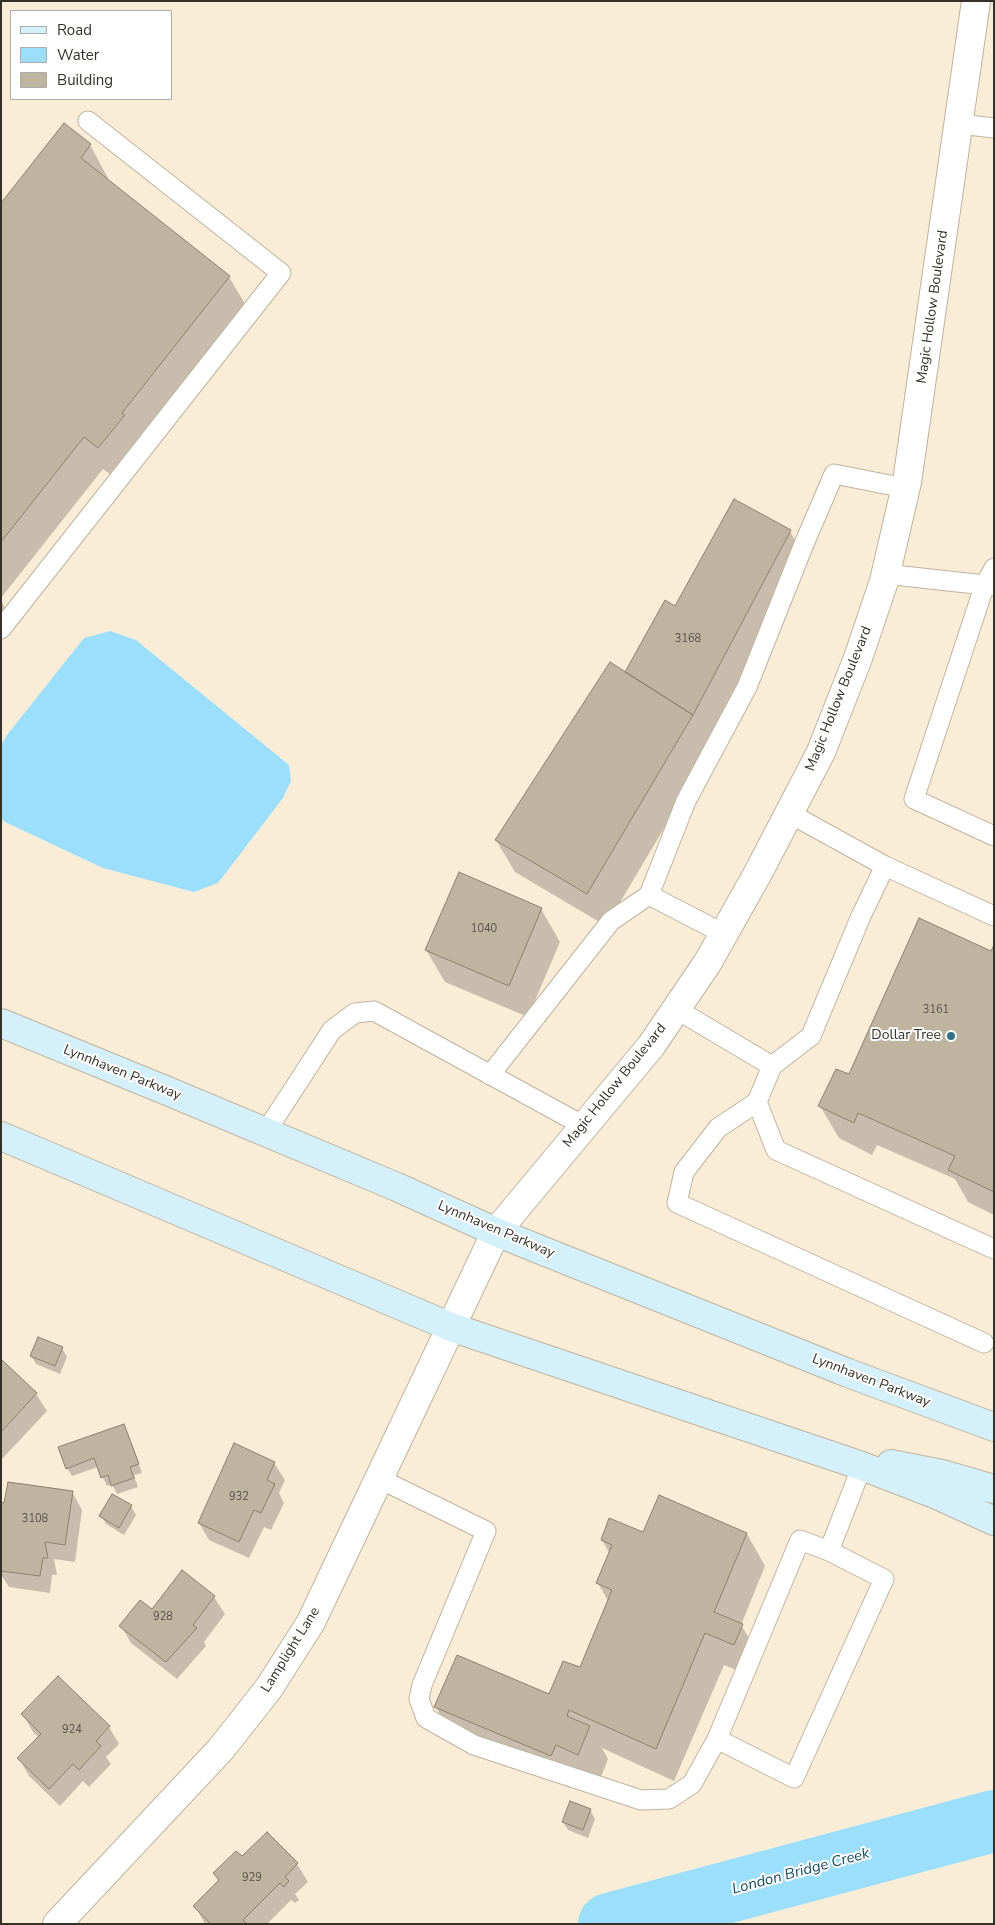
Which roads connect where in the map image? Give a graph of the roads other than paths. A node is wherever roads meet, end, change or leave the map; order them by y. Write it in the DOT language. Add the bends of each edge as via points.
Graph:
graph roads {
  1 [pos="976,1"];
  2 [pos="88,121"];
  3 [pos="960,124"];
  4 [pos="994,128"];
  5 [pos="906,488"];
  6 [pos="994,568"];
  7 [pos="885,574"];
  8 [pos="989,587"];
  9 [pos="1,629"];
  10 [pos="789,813"];
  11 [pos="994,836"];
  12 [pos="885,866"];
  13 [pos="649,895"];
  14 [pos="994,916"];
  15 [pos="724,934"];
  16 [pos="676,1009"];
  17 [pos="1,1023"];
  18 [pos="772,1066"];
  19 [pos="490,1074"];
  20 [pos="757,1102"];
  21 [pos="584,1126"];
  22 [pos="265,1133"];
  23 [pos="1,1136"];
  24 [pos="496,1232"];
  25 [pos="994,1249"];
  26 [pos="451,1327"];
  27 [pos="984,1343"];
  28 [pos="994,1427"];
  29 [pos="862,1466"];
  30 [pos="380,1479"];
  31 [pos="994,1489"];
  32 [pos="994,1521"];
  33 [pos="829,1551"];
  34 [pos="717,1739"];
  35 [pos="57,1924"];
  1 -- 3 [label="street, Magic Hollow Boulevard"];
  2 -- 9 [label="lane" via="281,273"];
  3 -- 4 [label="lane"];
  3 -- 5 [label="street, Magic Hollow Boulevard"];
  5 -- 7 [label="street, Magic Hollow Boulevard"];
  5 -- 13 [label="lane" via="834,474 747,688 686,801"];
  6 -- 8 [label="lane"];
  7 -- 8 [label="lane"];
  7 -- 10 [label="street, Magic Hollow Boulevard" via="858,658 824,744"];
  8 -- 11 [label="lane" via="914,799"];
  10 -- 12 [label="lane"];
  10 -- 15 [label="street, Magic Hollow Boulevard"];
  12 -- 14 [label="lane"];
  12 -- 18 [label="lane" via="811,1036"];
  13 -- 15 [label="lane"];
  13 -- 19 [label="lane" via="611,920"];
  15 -- 16 [label="street, Magic Hollow Boulevard"];
  16 -- 18 [label="lane"];
  16 -- 21 [label="street, Magic Hollow Boulevard" via="651,1046"];
  17 -- 22 [label="main road, Lynnhaven Parkway"];
  18 -- 20 [label="lane"];
  19 -- 21 [label="lane"];
  19 -- 22 [label="lane" via="374,1011 355,1013 332,1030"];
  20 -- 25 [label="lane" via="776,1150"];
  20 -- 27 [label="lane" via="718,1128 684,1172 677,1203"];
  21 -- 24 [label="street, Magic Hollow Boulevard"];
  22 -- 24 [label="main road, Lynnhaven Parkway"];
  23 -- 26 [label="main road"];
  24 -- 26 [label="street, Magic Hollow Boulevard"];
  24 -- 28 [label="main road, Lynnhaven Parkway" via="838,1369"];
  26 -- 29 [label="main road"];
  26 -- 30 [label="street, Lamplight Lane"];
  29 -- 31 [label="main road" via="889,1464 942,1474"];
  29 -- 32 [label="main road"];
  29 -- 33 [label="lane"];
  30 -- 34 [label="lane" via="486,1531 422,1685 419,1699 426,1718 474,1745 641,1800 669,1799 692,1784"];
  30 -- 35 [label="street, Lamplight Lane" via="312,1622 269,1688 221,1750"];
  33 -- 34 [label="lane" via="800,1540"];
  33 -- 34 [label="lane" via="884,1579 794,1778"];
}
